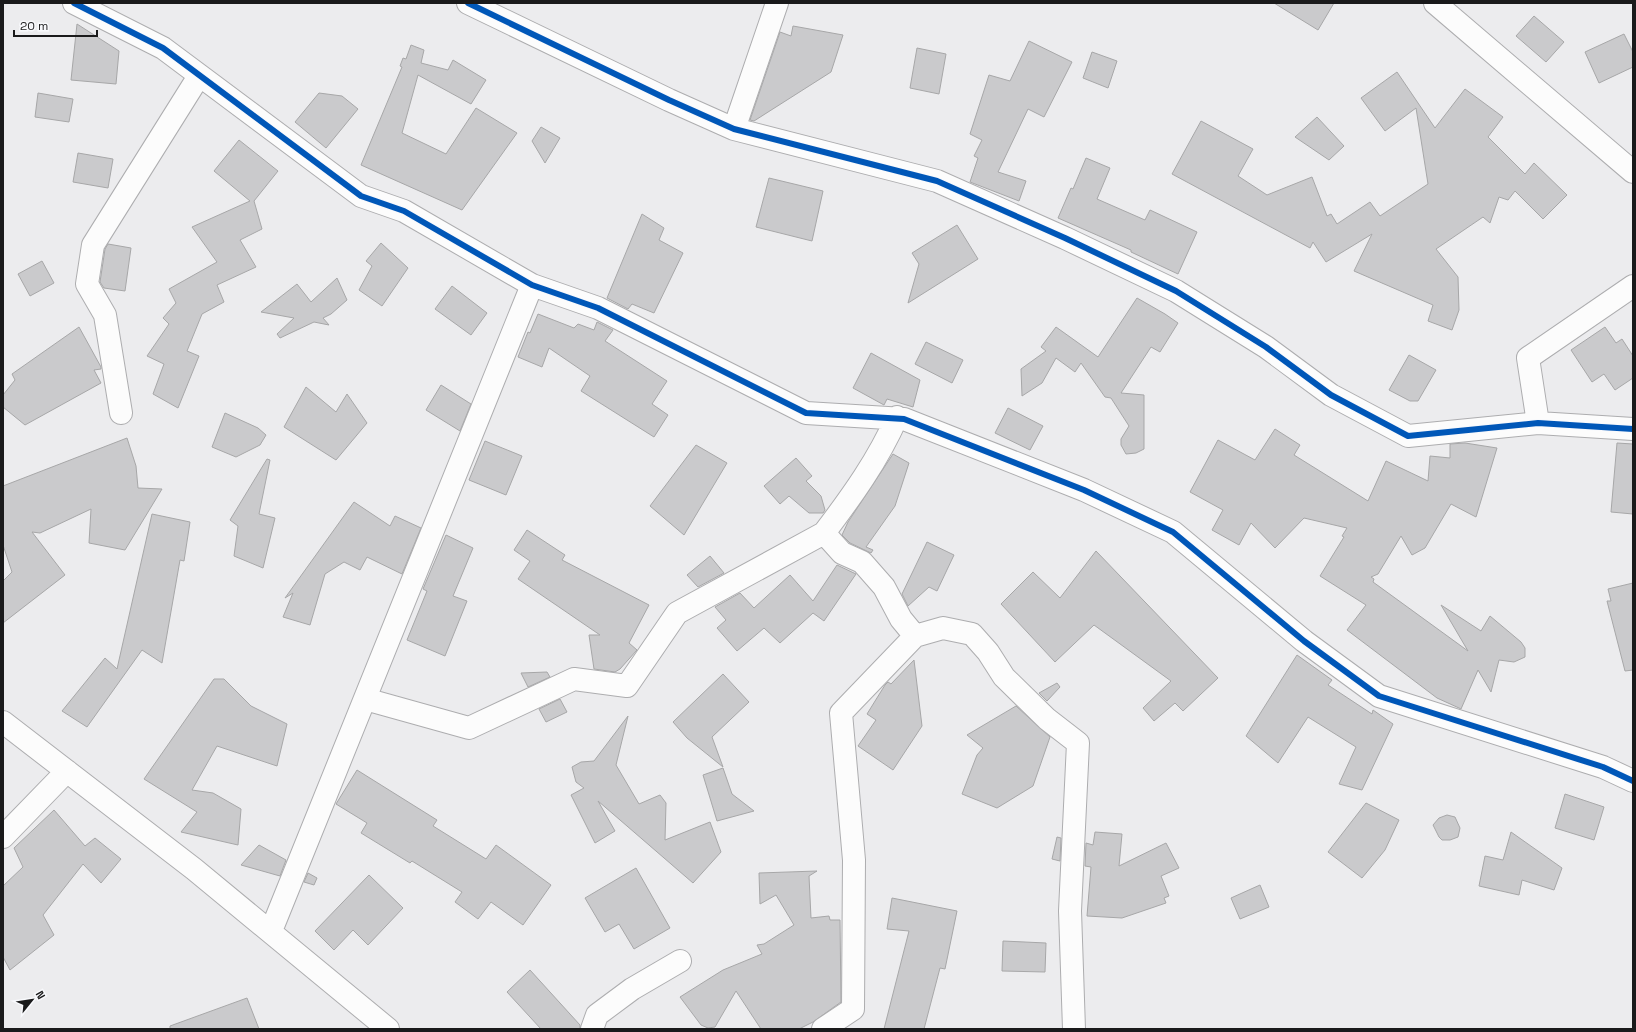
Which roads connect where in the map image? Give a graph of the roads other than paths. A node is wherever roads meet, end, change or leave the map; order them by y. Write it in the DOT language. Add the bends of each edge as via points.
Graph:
graph roads {
  1 [pos="74,3"];
  2 [pos="468,3"];
  3 [pos="777,3"];
  4 [pos="1434,3"];
  5 [pos="199,76"];
  6 [pos="734,129"];
  7 [pos="1633,172"];
  8 [pos="532,285"];
  9 [pos="1633,286"];
  10 [pos="121,413"];
  11 [pos="897,417"];
  12 [pos="1538,423"];
  13 [pos="1633,428"];
  14 [pos="824,533"];
  15 [pos="915,636"];
  16 [pos="365,699"];
  17 [pos="3,722"];
  18 [pos="67,771"];
  19 [pos="1633,781"];
  20 [pos="3,837"];
  21 [pos="270,931"];
  22 [pos="680,961"];
  23 [pos="388,1029"];
  24 [pos="592,1029"];
  25 [pos="823,1029"];
  26 [pos="1074,1029"];
  1 -- 5 [label="street" via="163,48"];
  2 -- 6 [label="street"];
  3 -- 6 [label="street"];
  4 -- 7 [label="street"];
  5 -- 8 [label="street" via="361,196 404,211"];
  5 -- 10 [label="street" via="93,245 87,284 105,315"];
  6 -- 12 [label="street" via="937,182 1065,238 1176,291 1266,347 1331,395 1408,436"];
  8 -- 11 [label="street" via="598,308 806,413"];
  8 -- 16 [label="street"];
  9 -- 12 [label="street" via="1528,358"];
  11 -- 14 [label="street" via="885,445 861,484"];
  11 -- 19 [label="street" via="1084,490 1173,532 1304,641 1379,696 1603,767"];
  12 -- 13 [label="street"];
  14 -- 15 [label="street" via="842,553 862,562 884,587 900,619"];
  14 -- 16 [label="street" via="677,613 628,686 574,679 469,728"];
  15 -- 25 [label="street" via="841,713 854,860 853,1009"];
  15 -- 26 [label="street" via="943,628 972,634 988,652 1004,677 1047,719 1078,743 1070,911"];
  16 -- 21 [label="street"];
  17 -- 18 [label="street"];
  18 -- 20 [label="street"];
  18 -- 21 [label="street"];
  21 -- 23 [label="street"];
  22 -- 24 [label="street" via="614,1002 598,1015"];
}
